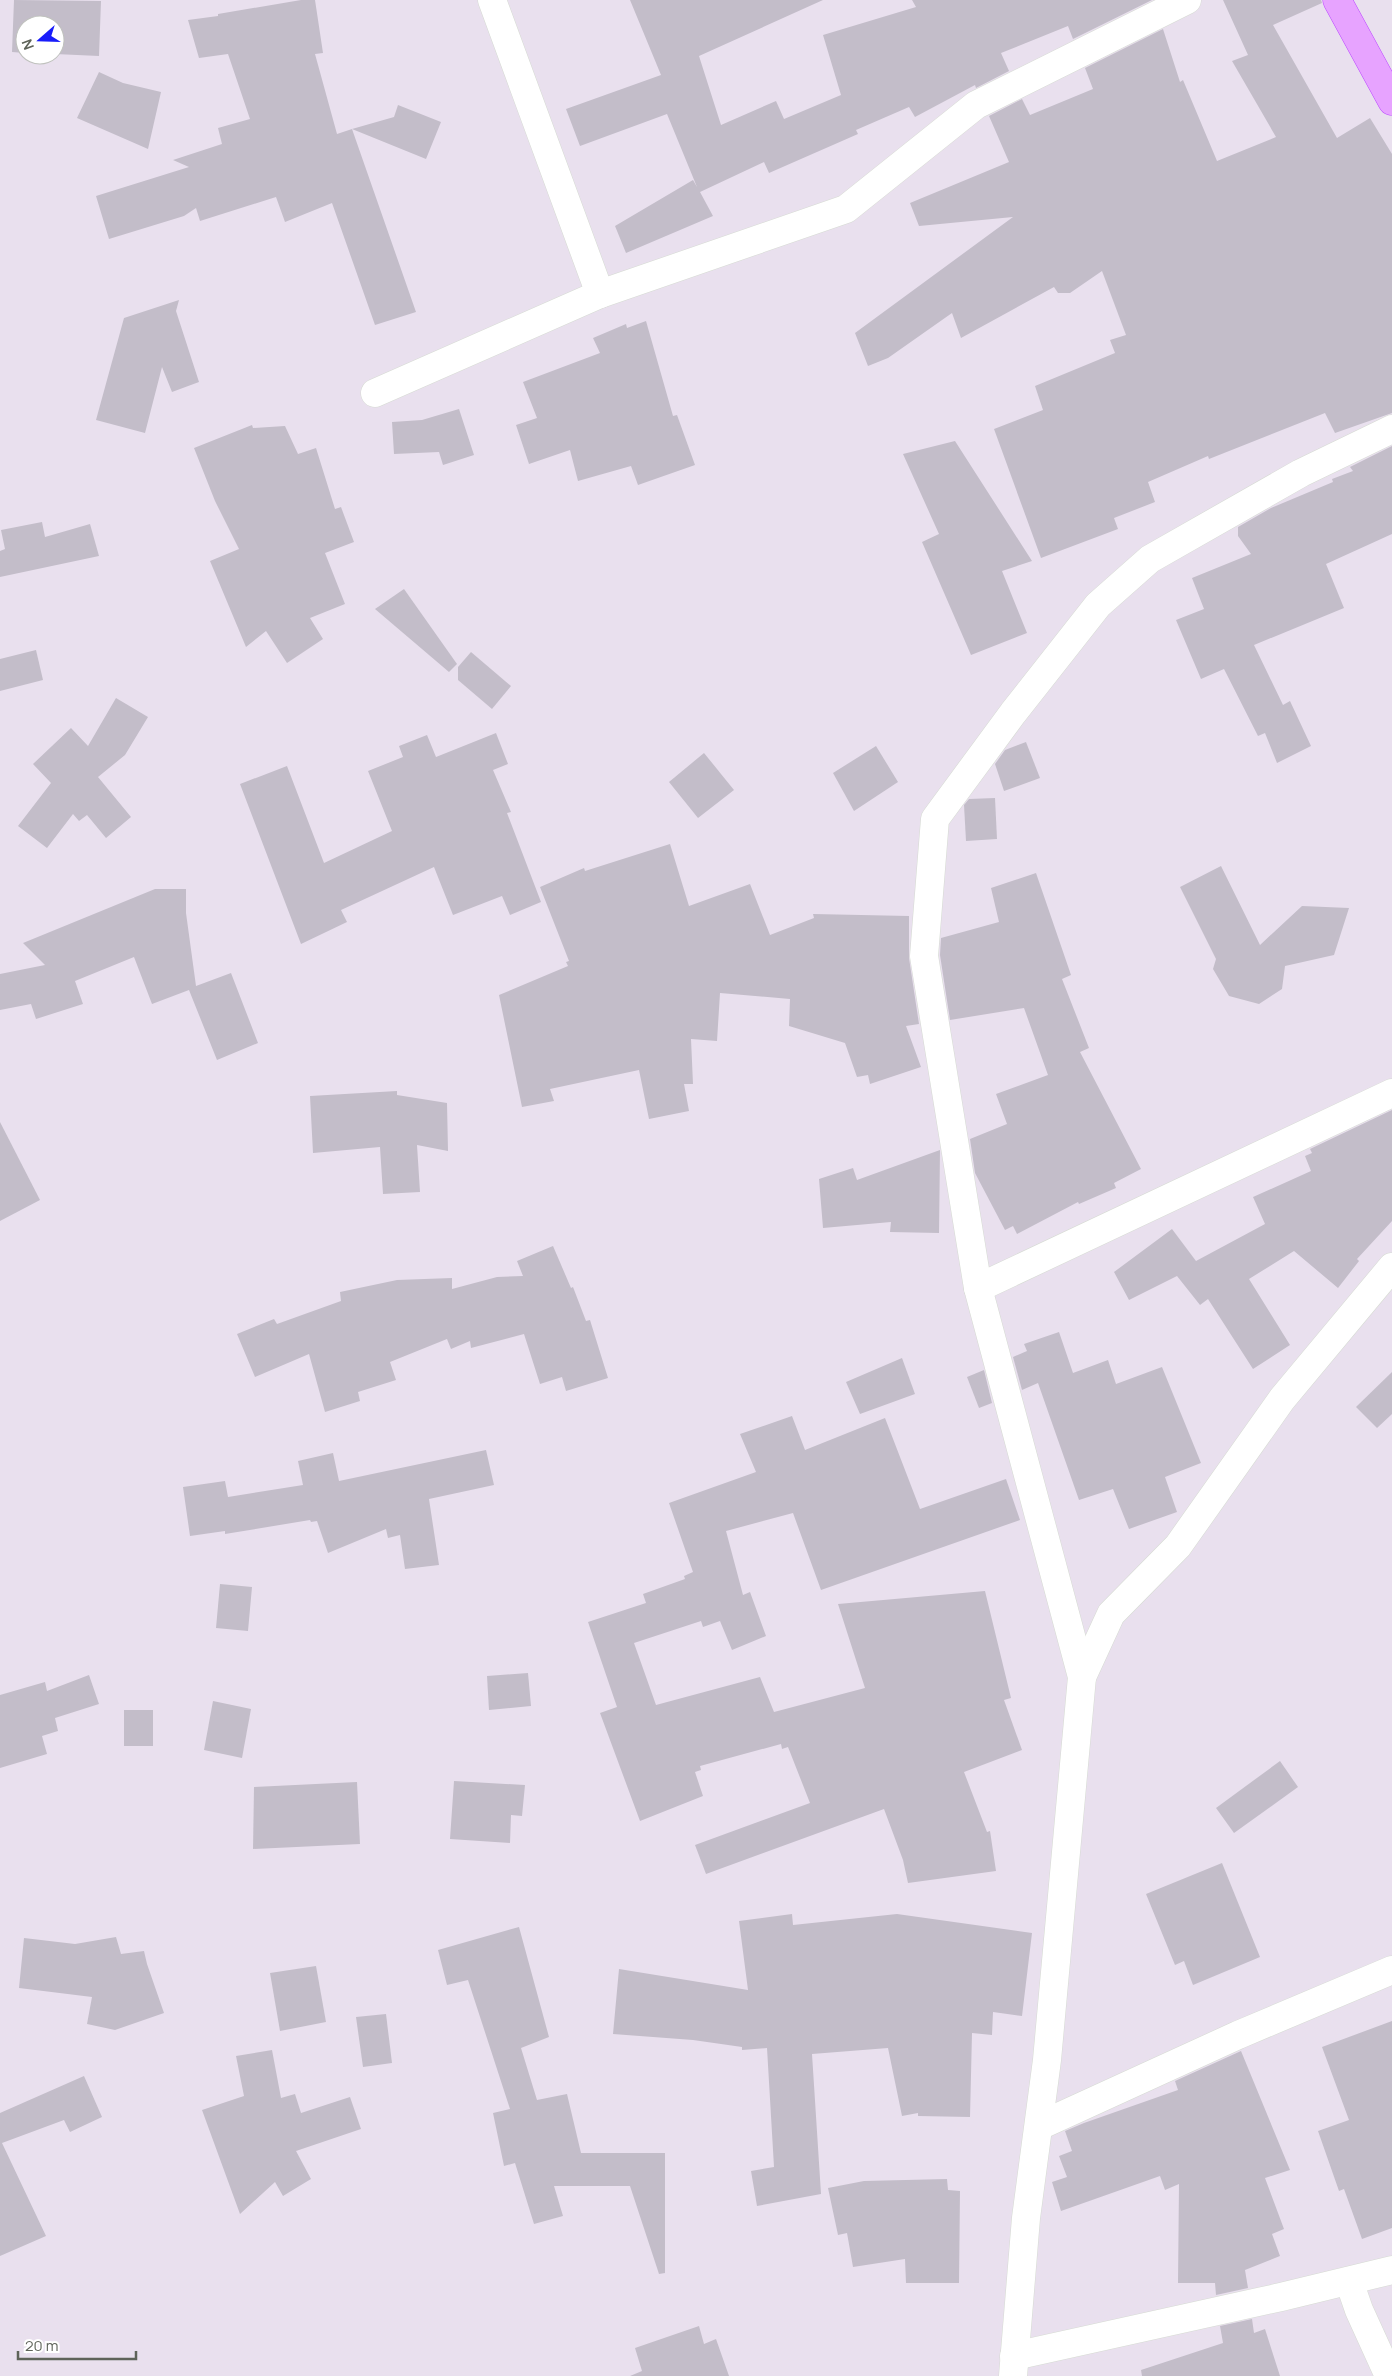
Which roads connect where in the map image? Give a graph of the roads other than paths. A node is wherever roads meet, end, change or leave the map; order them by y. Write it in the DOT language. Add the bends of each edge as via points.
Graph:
graph roads {
  1 [pos="492,0"];
  2 [pos="1187,0"];
  3 [pos="1337,0"];
  4 [pos="1392,101"];
  5 [pos="600,294"];
  6 [pos="374,392"];
  7 [pos="1392,429"];
  8 [pos="1392,1093"];
  9 [pos="1392,1267"];
  10 [pos="978,1288"];
  11 [pos="1082,1677"];
  12 [pos="1392,1970"];
  13 [pos="1039,2126"];
  14 [pos="1392,2270"];
  15 [pos="1350,2282"];
  16 [pos="1013,2366"];
  17 [pos="1389,2376"];
  1 -- 5 [label="street"];
  2 -- 5 [label="street" via="976,105 846,208"];
  3 -- 4 [label="main road"];
  5 -- 6 [label="street"];
  7 -- 10 [label="street" via="1301,473 1150,559 1098,605 935,819 924,956"];
  8 -- 10 [label="street"];
  9 -- 11 [label="street" via="1282,1400 1178,1546 1111,1614"];
  10 -- 11 [label="street"];
  11 -- 13 [label="street"];
  12 -- 13 [label="street" via="1238,2035"];
  13 -- 16 [label="street" via="1026,2218"];
  14 -- 15 [label="street"];
  15 -- 16 [label="street"];
  15 -- 17 [label="street"];
}
